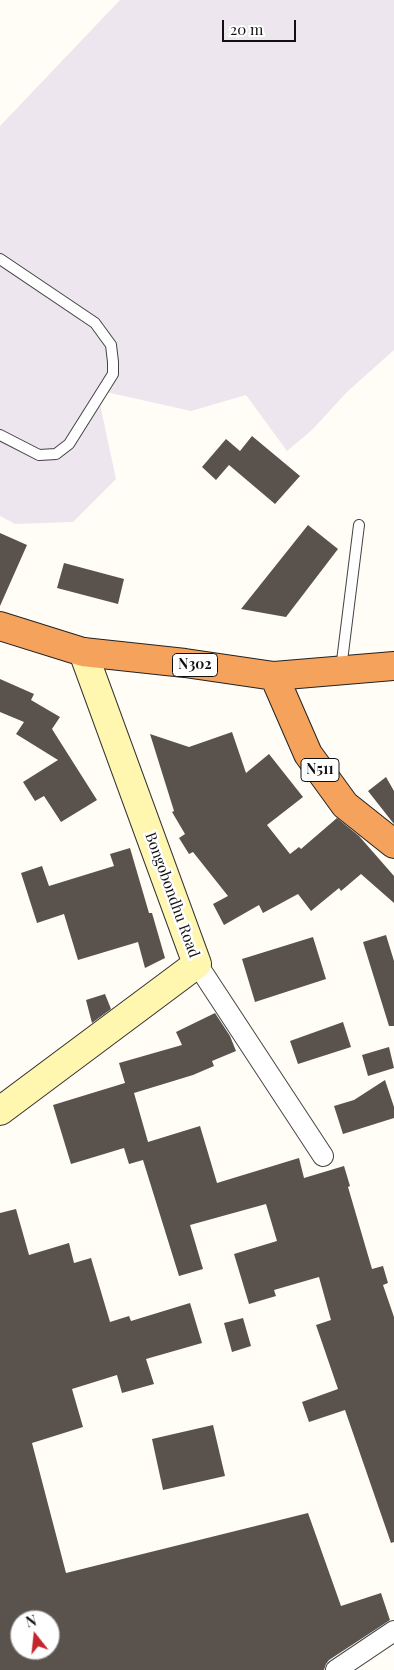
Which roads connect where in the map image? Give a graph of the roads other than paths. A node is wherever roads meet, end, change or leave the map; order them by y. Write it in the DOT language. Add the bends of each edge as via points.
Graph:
graph roads {
  1 [pos="0,259"];
  2 [pos="0,435"];
  3 [pos="359,525"];
  4 [pos="0,626"];
  5 [pos="83,652"];
  6 [pos="394,666"];
  7 [pos="341,670"];
  8 [pos="274,676"];
  9 [pos="394,844"];
  10 [pos="198,964"];
  11 [pos="0,1111"];
  12 [pos="323,1156"];
  13 [pos="394,1631"];
  14 [pos="336,1670"];
  1 -- 2 [label="lane" via="95,323 111,345 113,362 113,374 68,444 56,454 39,455"];
  3 -- 7 [label="lane"];
  4 -- 5 [label="highway, N302"];
  5 -- 8 [label="highway, N302"];
  5 -- 10 [label="street, Bongobondhu Road"];
  6 -- 7 [label="highway, N302"];
  7 -- 8 [label="highway, N302"];
  8 -- 9 [label="highway, N511" via="308,754 345,804"];
  10 -- 11 [label="street, Bongobondhu Road"];
  10 -- 12 [label="street"];
  13 -- 14 [label="street"];
}
